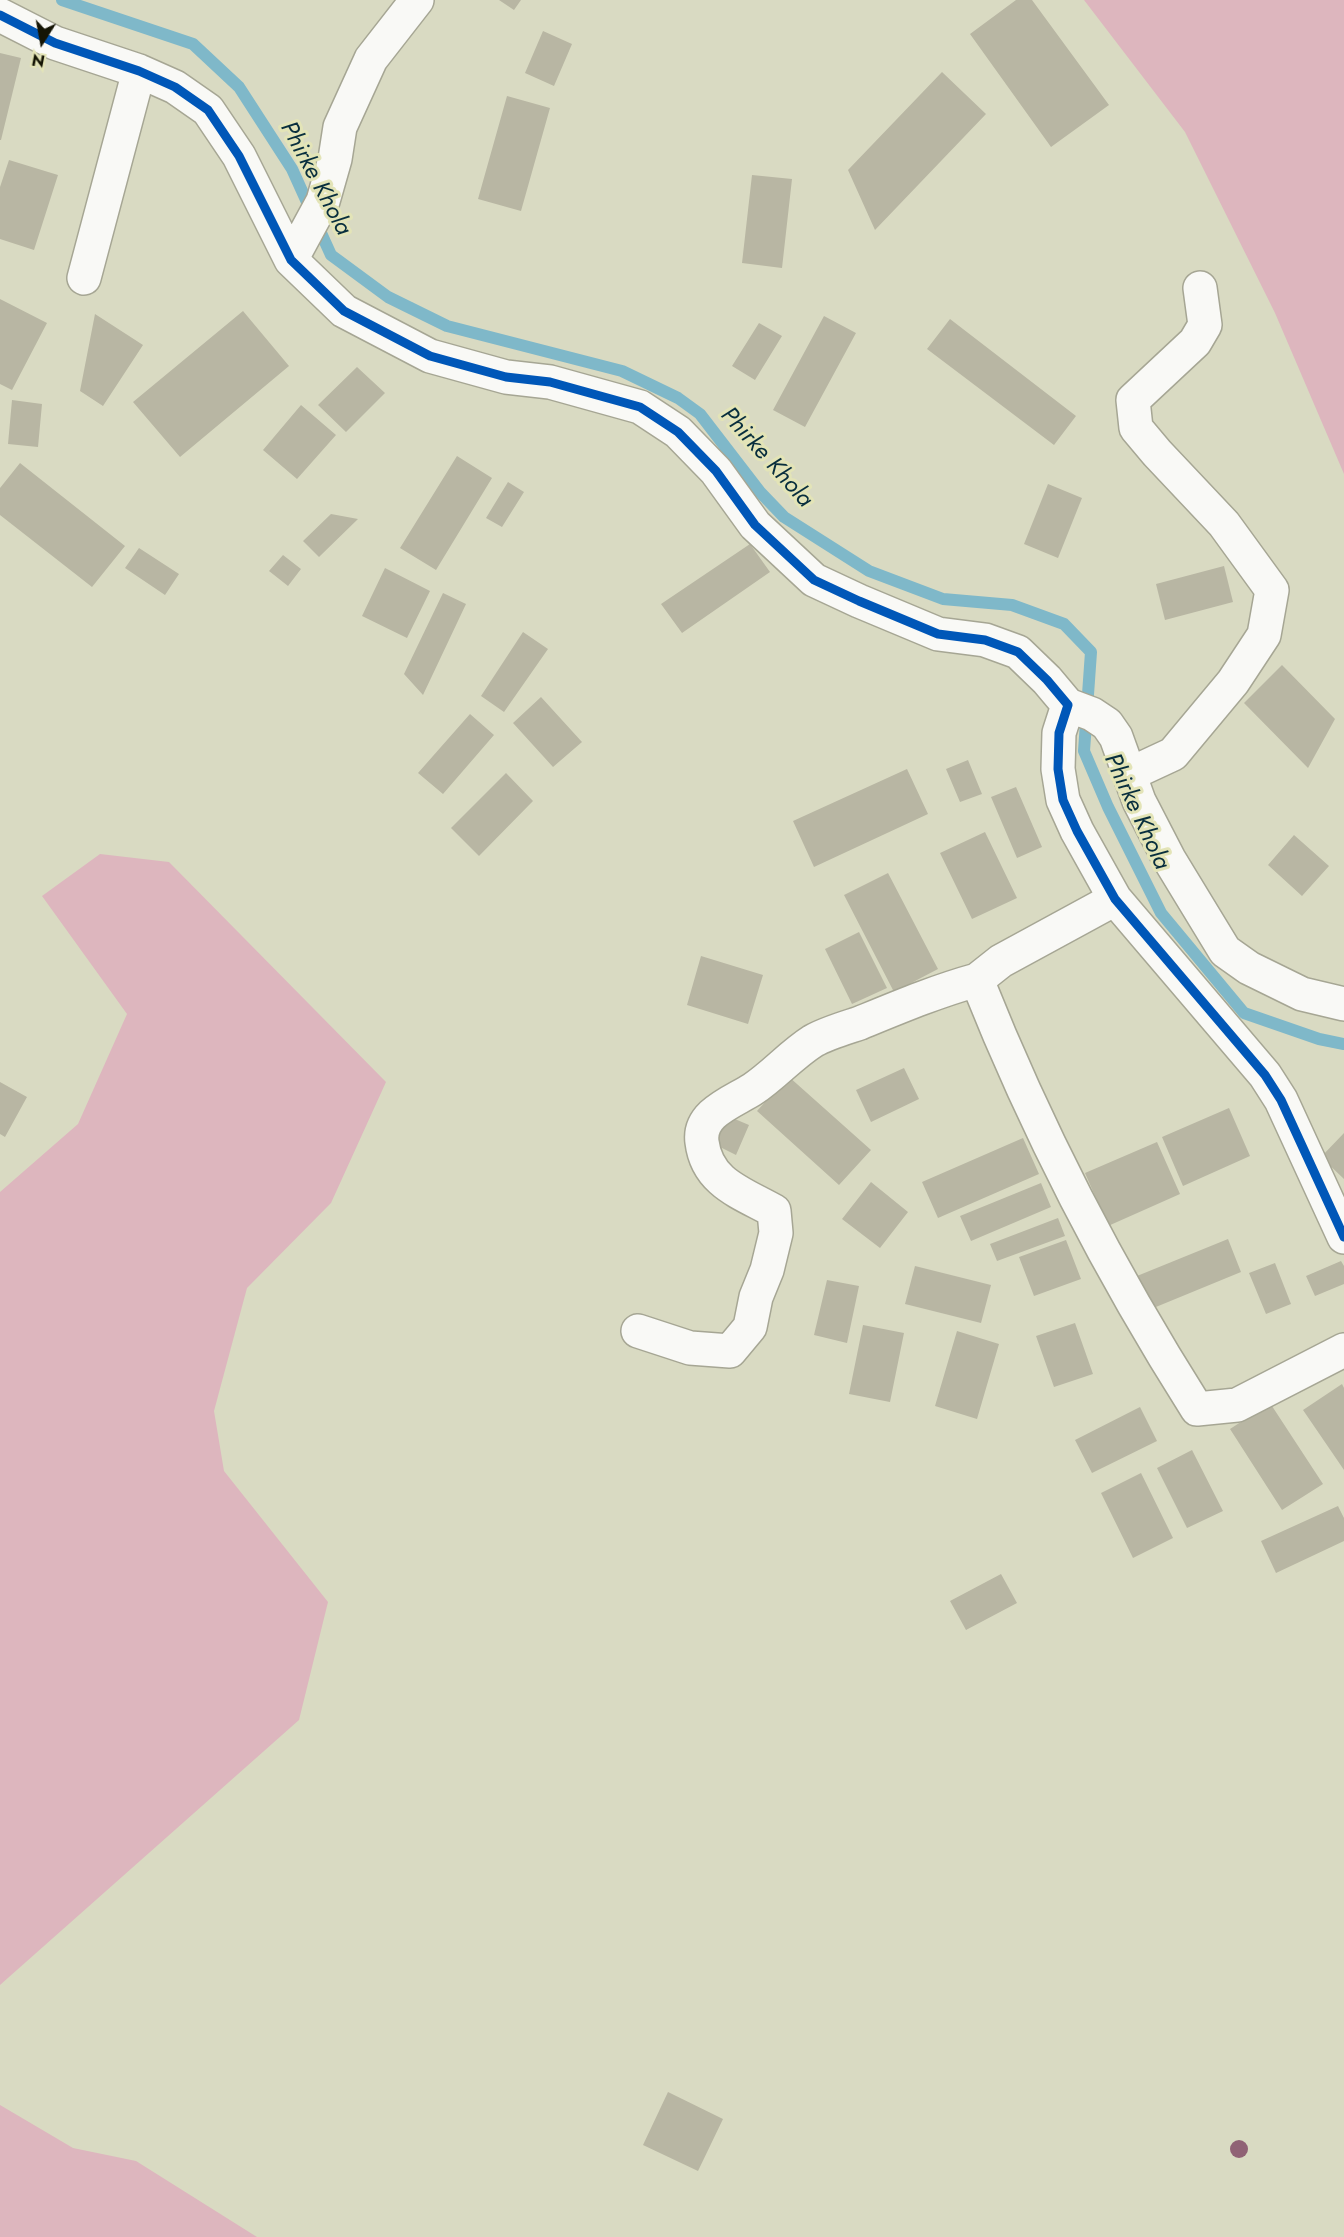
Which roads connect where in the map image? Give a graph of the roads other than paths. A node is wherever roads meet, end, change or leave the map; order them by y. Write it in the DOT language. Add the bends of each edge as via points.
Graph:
graph roads {
  1 [pos="417,0"];
  2 [pos="0,15"];
  3 [pos="139,71"];
  4 [pos="291,260"];
  5 [pos="84,278"];
  6 [pos="1200,288"];
  7 [pos="1068,705"];
  8 [pos="1130,774"];
  9 [pos="1115,899"];
  10 [pos="977,980"];
  11 [pos="1344,1004"];
  12 [pos="1344,1237"];
  13 [pos="638,1330"];
  14 [pos="1344,1350"];
  1 -- 4 [label="street" via="371,59 340,127 335,159 317,213"];
  2 -- 3 [label="street" via="55,43"];
  3 -- 4 [label="street" via="175,87 208,110 238,156"];
  3 -- 5 [label="street"];
  4 -- 7 [label="street" via="344,311 430,356 506,377 550,382 640,407 678,432 716,471 755,525 814,580 938,634 985,640 1018,652"];
  6 -- 8 [label="street" via="1205,325 1195,342 1133,400 1136,428 1224,524 1272,590 1264,635 1233,682 1173,754"];
  7 -- 8 [label="street" via="1107,724"];
  7 -- 9 [label="street" via="1058,744 1063,800"];
  8 -- 11 [label="street" via="1169,859 1226,951 1249,968 1302,994"];
  9 -- 10 [label="street" via="1001,961"];
  9 -- 12 [label="street" via="1265,1076 1281,1100"];
  10 -- 13 [label="street" via="816,1040 707,1119 701,1139 712,1170 722,1183 774,1211 776,1233 750,1327 730,1350 690,1348"];
  10 -- 14 [label="street" via="1050,1151 1106,1256 1197,1409 1237,1406"];
}
